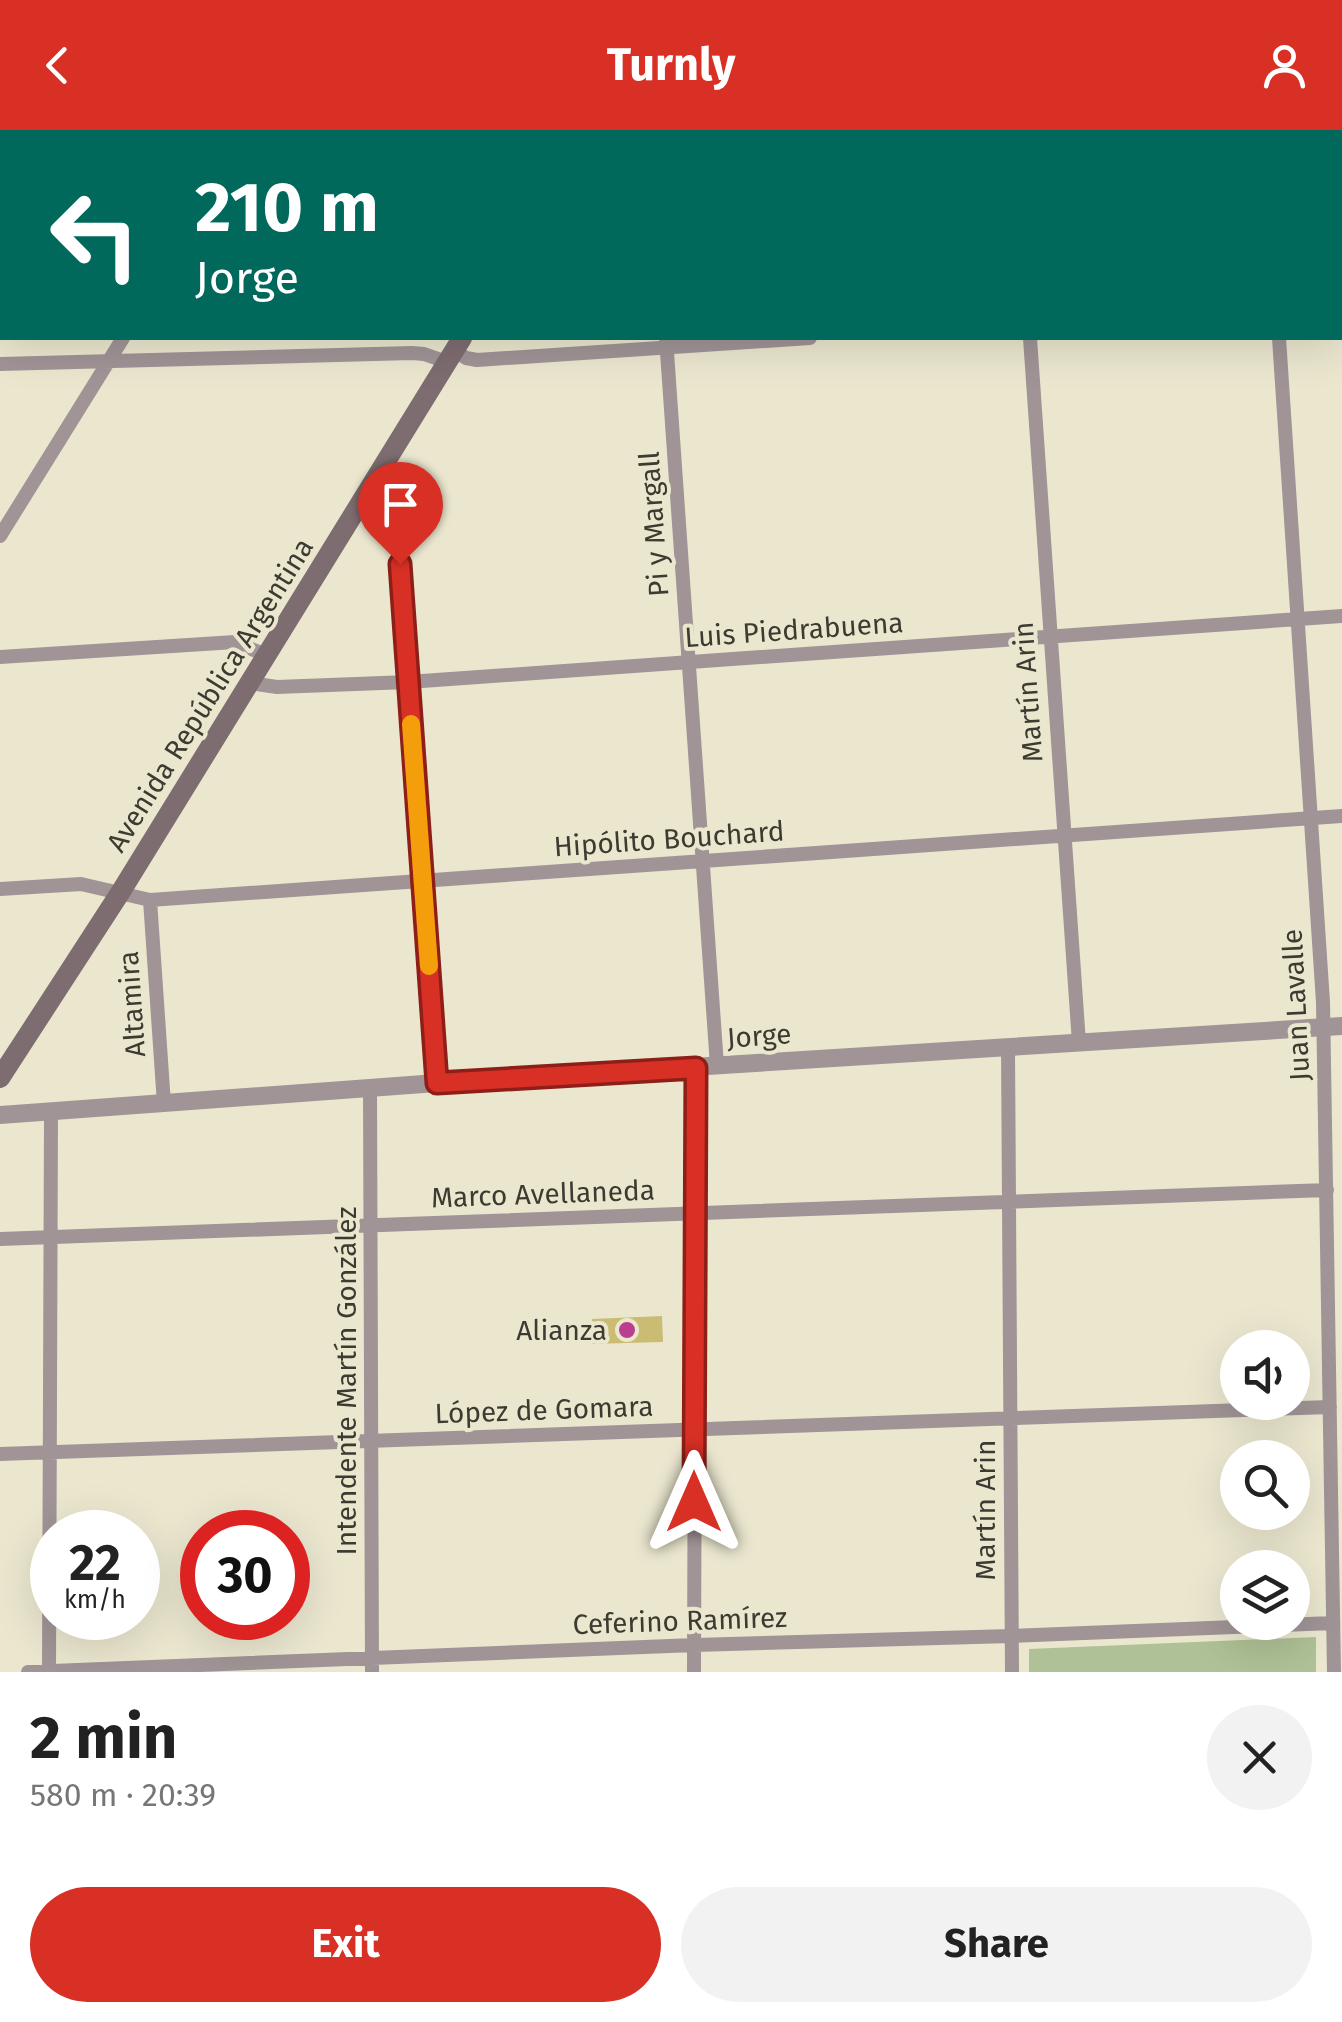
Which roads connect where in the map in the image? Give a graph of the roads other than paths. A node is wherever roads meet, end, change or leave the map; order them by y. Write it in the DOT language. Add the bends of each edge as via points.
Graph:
graph roads {
  1 [pos="122,340"];
  2 [pos="738,340"];
  3 [pos="1030,340"];
  4 [pos="1278,340"];
  5 [pos="666,342"];
  6 [pos="455,350"];
  7 [pos="109,360"];
  8 [pos="0,364"];
  9 [pos="384,466"];
  10 [pos="0,536"];
  11 [pos="1342,616"];
  12 [pos="1298,618"];
  13 [pos="1049,637"];
  14 [pos="266,655"];
  15 [pos="0,657"];
  16 [pos="688,662"];
  17 [pos="408,682"];
  18 [pos="250,683"];
  19 [pos="1342,816"];
  20 [pos="1310,818"];
  21 [pos="1063,837"];
  22 [pos="702,862"];
  23 [pos="422,881"];
  24 [pos="0,890"];
  25 [pos="120,893"];
  26 [pos="150,900"];
  27 [pos="1333,1026"];
  28 [pos="1079,1044"];
  29 [pos="1008,1048"];
  30 [pos="717,1066"];
  31 [pos="696,1068"];
  32 [pos="0,1078"];
  33 [pos="437,1083"];
  34 [pos="370,1089"];
  35 [pos="164,1104"];
  36 [pos="51,1112"];
  37 [pos="0,1114"];
  38 [pos="1327,1190"];
  39 [pos="1007,1200"];
  40 [pos="694,1213"];
  41 [pos="371,1225"];
  42 [pos="50,1236"];
  43 [pos="0,1238"];
  44 [pos="1330,1407"];
  45 [pos="1010,1418"];
  46 [pos="694,1430"];
  47 [pos="371,1440"];
  48 [pos="49,1452"];
  49 [pos="0,1454"];
  50 [pos="1333,1623"];
  51 [pos="1011,1636"];
  52 [pos="694,1645"];
  53 [pos="372,1665"];
  54 [pos="28,1672"];
  55 [pos="49,1672"];
  56 [pos="694,1672"];
  57 [pos="1012,1672"];
  58 [pos="1334,1672"];
  1 -- 7 [label="street"];
  2 -- 5 [label="street"];
  3 -- 13 [label="street, Martín Arin"];
  4 -- 12 [label="street, Juan Lavalle"];
  5 -- 6 [label="street" via="478,360"];
  5 -- 16 [label="street, Pi y Margall"];
  6 -- 7 [label="street"];
  6 -- 9 [label="main road, Avenida República Argentina"];
  7 -- 8 [label="street"];
  7 -- 10 [label="street"];
  9 -- 14 [label="main road, Avenida República Argentina"];
  9 -- 17 [label="street" via="394,485"];
  11 -- 12 [label="street, Luis Piedrabuena"];
  12 -- 13 [label="street, Luis Piedrabuena"];
  12 -- 20 [label="street, Juan Lavalle"];
  13 -- 16 [label="street, Luis Piedrabuena"];
  13 -- 21 [label="street, Martín Arin"];
  14 -- 15 [label="street" via="235,642"];
  14 -- 18 [label="main road, Avenida República Argentina"];
  16 -- 17 [label="street, Luis Piedrabuena"];
  16 -- 22 [label="street, Pi y Margall"];
  17 -- 18 [label="street, Luis Piedrabuena" via="278,688"];
  17 -- 23 [label="street"];
  18 -- 25 [label="main road, Avenida República Argentina"];
  19 -- 20 [label="street, Hipólito Bouchard"];
  20 -- 21 [label="street, Hipólito Bouchard"];
  20 -- 27 [label="street, Juan Lavalle"];
  21 -- 22 [label="street, Hipólito Bouchard"];
  21 -- 28 [label="street, Martín Arin"];
  22 -- 23 [label="street, Hipólito Bouchard"];
  22 -- 30 [label="street, Pi y Margall"];
  23 -- 26 [label="street, Hipólito Bouchard"];
  23 -- 33 [label="street"];
  24 -- 25 [label="street, Hipólito Bouchard" via="81,884"];
  25 -- 26 [label="street, Hipólito Bouchard"];
  25 -- 32 [label="main road, Avenida República Argentina"];
  26 -- 35 [label="street, Altamira"];
  27 -- 28 [label="street, Jorge"];
  27 -- 38 [label="street, Juan Lavalle"];
  28 -- 29 [label="street, Jorge"];
  29 -- 30 [label="street, Jorge"];
  29 -- 39 [label="street, Martín Arin"];
  30 -- 31 [label="street, Jorge"];
  31 -- 33 [label="street, Jorge"];
  31 -- 40 [label="street"];
  33 -- 34 [label="street, Jorge"];
  34 -- 35 [label="street, Jorge"];
  34 -- 41 [label="street, Intendente Martín González"];
  35 -- 36 [label="street, Jorge"];
  36 -- 37 [label="street, Jorge"];
  36 -- 42 [label="street"];
  38 -- 39 [label="street, Marco Avellaneda"];
  38 -- 44 [label="street, Juan Lavalle"];
  39 -- 40 [label="street, Marco Avellaneda"];
  39 -- 45 [label="street, Martín Arin"];
  40 -- 41 [label="street, Marco Avellaneda"];
  40 -- 46 [label="street"];
  41 -- 42 [label="street, Marco Avellaneda"];
  41 -- 47 [label="street, Intendente Martín González"];
  42 -- 43 [label="street, Marco Avellaneda"];
  42 -- 48 [label="street"];
  44 -- 45 [label="street, López de Gomara"];
  44 -- 50 [label="street, Juan Lavalle"];
  45 -- 46 [label="street, López de Gomara"];
  45 -- 51 [label="street, Martín Arin"];
  46 -- 47 [label="street, López de Gomara"];
  46 -- 52 [label="street"];
  47 -- 48 [label="street, López de Gomara"];
  47 -- 53 [label="street, Intendente Martín González"];
  48 -- 49 [label="street, López de Gomara"];
  48 -- 55 [label="street"];
  50 -- 51 [label="street, Ceferino Ramírez"];
  50 -- 58 [label="street, Juan Lavalle"];
  51 -- 52 [label="street, Ceferino Ramírez"];
  51 -- 57 [label="street, Martín Arin"];
  52 -- 53 [label="street, Ceferino Ramírez"];
  52 -- 56 [label="street"];
  53 -- 55 [label="street, Ceferino Ramírez"];
  54 -- 55 [label="street, Ceferino Ramírez"];
}
